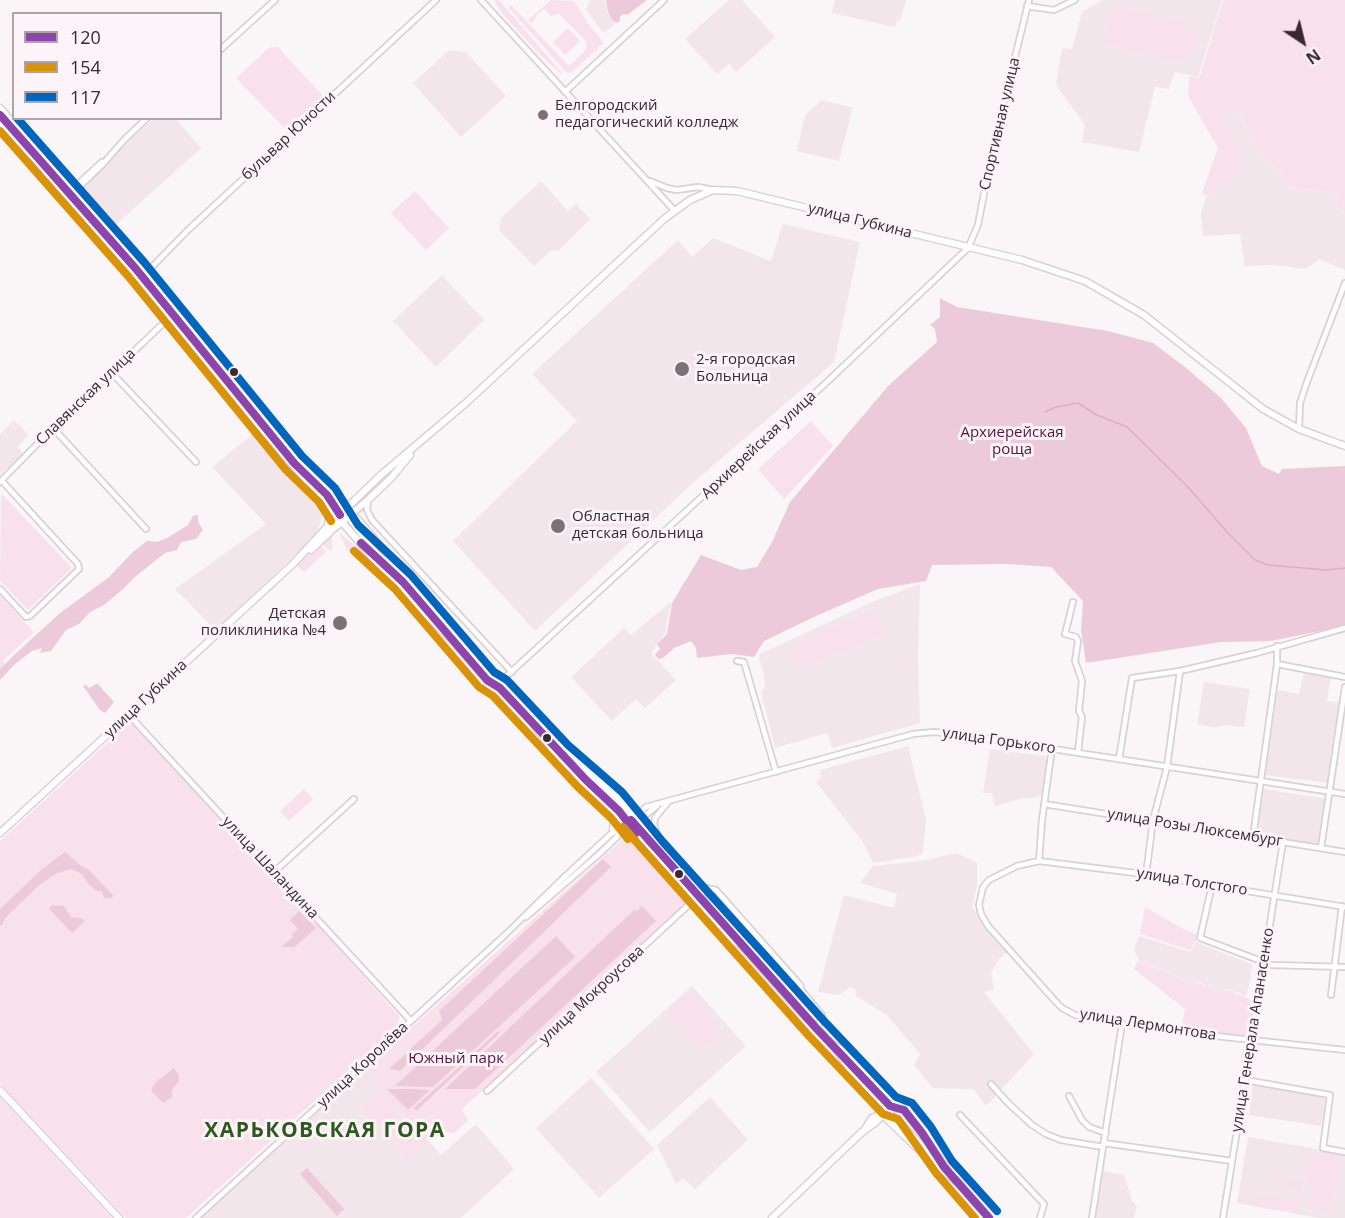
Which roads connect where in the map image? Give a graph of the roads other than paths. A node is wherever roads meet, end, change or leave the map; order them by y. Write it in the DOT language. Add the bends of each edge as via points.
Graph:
graph roads {
  1 [pos="274,0"];
  2 [pos="436,0"];
  3 [pos="481,0"];
  4 [pos="664,0"];
  5 [pos="1075,0"];
  6 [pos="1028,3"];
  7 [pos="222,48"];
  8 [pos="565,92"];
  9 [pos="0,108"];
  10 [pos="0,115"];
  11 [pos="145,120"];
  12 [pos="0,124"];
  13 [pos="645,178"];
  14 [pos="713,190"];
  15 [pos="72,191"];
  16 [pos="72,203"];
  17 [pos="674,210"];
  18 [pos="968,248"];
  19 [pos="140,276"];
  20 [pos="1345,283"];
  21 [pos="174,315"];
  22 [pos="111,372"];
  23 [pos="53,428"];
  24 [pos="1299,429"];
  25 [pos="417,445"];
  26 [pos="1345,446"];
  27 [pos="196,462"];
  28 [pos="1,481"];
  29 [pos="321,496"];
  30 [pos="359,496"];
  31 [pos="337,498"];
  32 [pos="368,500"];
  33 [pos="361,507"];
  34 [pos="345,516"];
  35 [pos="328,526"];
  36 [pos="146,529"];
  37 [pos="365,529"];
  38 [pos="361,543"];
  39 [pos="293,564"];
  40 [pos="403,582"];
  41 [pos="0,589"];
  42 [pos="1073,602"];
  43 [pos="434,611"];
  44 [pos="1345,628"];
  45 [pos="454,642"];
  46 [pos="1277,646"];
  47 [pos="737,661"];
  48 [pos="1277,664"];
  49 [pos="1180,671"];
  50 [pos="512,672"];
  51 [pos="1345,677"];
  52 [pos="500,684"];
  53 [pos="1345,687"];
  54 [pos="129,715"];
  55 [pos="532,722"];
  56 [pos="1052,748"];
  57 [pos="1078,752"];
  58 [pos="1119,759"];
  59 [pos="1167,767"];
  60 [pos="776,772"];
  61 [pos="1260,780"];
  62 [pos="1329,791"];
  63 [pos="1345,794"];
  64 [pos="354,799"];
  65 [pos="668,801"];
  66 [pos="1044,804"];
  67 [pos="614,816"];
  68 [pos="1152,820"];
  69 [pos="630,821"];
  70 [pos="613,832"];
  71 [pos="0,833"];
  72 [pos="1253,837"];
  73 [pos="1283,842"];
  74 [pos="645,847"];
  75 [pos="661,847"];
  76 [pos="1321,848"];
  77 [pos="1345,852"];
  78 [pos="1039,861"];
  79 [pos="274,872"];
  80 [pos="678,875"];
  81 [pos="1146,875"];
  82 [pos="1212,885"];
  83 [pos="1275,895"];
  84 [pos="699,897"];
  85 [pos="1344,906"];
  86 [pos="504,936"];
  87 [pos="746,951"];
  88 [pos="1264,961"];
  89 [pos="1336,965"];
  90 [pos="1345,967"];
  91 [pos="1331,995"];
  92 [pos="411,1021"];
  93 [pos="1122,1024"];
  94 [pos="817,1029"];
  95 [pos="1251,1040"];
  96 [pos="834,1046"];
  97 [pos="1345,1050"];
  98 [pos="1245,1080"];
  99 [pos="991,1084"];
  100 [pos="0,1090"];
  101 [pos="487,1092"];
  102 [pos="1069,1096"];
  103 [pos="886,1110"];
  104 [pos="904,1110"];
  105 [pos="960,1115"];
  106 [pos="1106,1133"];
  107 [pos="1104,1145"];
  108 [pos="1345,1152"];
  109 [pos="1232,1161"];
  110 [pos="944,1167"];
  111 [pos="957,1182"];
  112 [pos="119,1218"];
  113 [pos="196,1218"];
  114 [pos="772,1218"];
  115 [pos="989,1218"];
  116 [pos="1040,1218"];
  117 [pos="1092,1218"];
  118 [pos="1223,1218"];
  1 -- 7 [label="street"];
  2 -- 19 [label="street, бульвар Юности"];
  3 -- 8 [label="street"];
  4 -- 8 [label="street"];
  5 -- 6 [label="street" via="1054,10"];
  6 -- 18 [label="street, Спортивная улица" via="978,225"];
  8 -- 13 [label="street"];
  9 -- 15 [label="main road"];
  10 -- 15 [label="street"];
  11 -- 15 [label="street"];
  12 -- 15 [label="main road"];
  13 -- 14 [label="street" via="677,190"];
  13 -- 17 [label="street"];
  14 -- 17 [label="main road, улица Губкина"];
  14 -- 18 [label="main road, улица Губкина" via="737,191"];
  15 -- 16 [label="main road"];
  15 -- 16 [label="street"];
  15 -- 19 [label="main road" via="118,238"];
  16 -- 19 [label="main road"];
  17 -- 25 [label="main road, улица Губкина"];
  18 -- 24 [label="main road, улица Губкина" via="1060,272 1118,298 1263,409"];
  18 -- 50 [label="street, Архиерейская улица"];
  19 -- 21 [label="main road"];
  19 -- 21 [label="main road" via="170,305"];
  20 -- 24 [label="street" via="1306,382"];
  21 -- 22 [label="street, Славянская улица"];
  21 -- 29 [label="main road" via="217,377"];
  21 -- 31 [label="main road"];
  21 -- 34 [label="street" via="263,423 330,492"];
  22 -- 23 [label="street, Славянская улица"];
  22 -- 27 [label="street"];
  23 -- 28 [label="street, Славянская улица"];
  23 -- 36 [label="street"];
  24 -- 26 [label="main road, улица Губкина"];
  25 -- 30 [label="main road, улица Губкина"];
  25 -- 32 [label="main road, улица Губкина"];
  28 -- 41 [label="street" via="79,569 30,616 26,617"];
  29 -- 34 [label="main road"];
  29 -- 35 [label="main road" via="329,514"];
  30 -- 31 [label="main road" via="347,501"];
  30 -- 34 [label="main road, улица Губкина"];
  31 -- 34 [label="main road"];
  32 -- 33 [label="main road, улица Губкина"];
  32 -- 50 [label="street" via="372,520"];
  33 -- 34 [label="main road, улица Губкина"];
  33 -- 37 [label="main road"];
  34 -- 35 [label="main road, улица Губкина"];
  34 -- 37 [label="main road"];
  34 -- 38 [label="main road" via="350,531"];
  34 -- 39 [label="main road, улица Губкина"];
  34 -- 40 [label="street"];
  35 -- 39 [label="main road, улица Губкина"];
  37 -- 43 [label="main road"];
  38 -- 40 [label="street"];
  38 -- 45 [label="main road"];
  39 -- 54 [label="main road, улица Губкина"];
  40 -- 43 [label="street"];
  40 -- 45 [label="street"];
  42 -- 57 [label="street" via="1065,634 1078,641 1076,661 1082,681"];
  43 -- 52 [label="main road"];
  44 -- 46 [label="street"];
  45 -- 52 [label="main road" via="486,679"];
  46 -- 48 [label="street"];
  46 -- 49 [label="street"];
  47 -- 60 [label="street" via="744,662"];
  48 -- 51 [label="street"];
  48 -- 61 [label="street"];
  49 -- 58 [label="street" via="1135,676 1130,680"];
  49 -- 59 [label="street"];
  50 -- 52 [label="street, Архиерейская улица"];
  52 -- 55 [label="main road"];
  52 -- 69 [label="main road"];
  53 -- 62 [label="street"];
  54 -- 71 [label="main road, улица Губкина"];
  54 -- 79 [label="street, улица Шаландина"];
  55 -- 67 [label="main road" via="557,756"];
  55 -- 69 [label="street" via="614,799"];
  56 -- 57 [label="street, улица Горького"];
  56 -- 60 [label="street, улица Горького" via="923,732"];
  56 -- 66 [label="street"];
  57 -- 58 [label="street, улица Горького"];
  58 -- 59 [label="street, улица Горького"];
  59 -- 61 [label="street, улица Горького"];
  59 -- 68 [label="street"];
  60 -- 65 [label="street, улица Горького"];
  61 -- 62 [label="street, улица Горького"];
  61 -- 72 [label="street"];
  62 -- 63 [label="street, улица Горького"];
  62 -- 76 [label="street"];
  64 -- 79 [label="street"];
  65 -- 69 [label="street, улица Горького" via="646,807"];
  65 -- 75 [label="street" via="654,824"];
  66 -- 68 [label="street, улица Розы Люксембург"];
  66 -- 78 [label="street"];
  67 -- 69 [label="main road"];
  67 -- 70 [label="main road"];
  68 -- 72 [label="street, улица Розы Люксембург"];
  68 -- 81 [label="street"];
  69 -- 70 [label="street, улица Королёва"];
  69 -- 74 [label="main road"];
  69 -- 75 [label="main road"];
  69 -- 80 [label="street"];
  69 -- 86 [label="street, улица Королёва" via="598,855"];
  70 -- 86 [label="street, улица Королёва"];
  72 -- 73 [label="street, улица Розы Люксембург"];
  73 -- 76 [label="street, улица Розы Люксембург"];
  73 -- 83 [label="street, улица Генерала Апанасенко"];
  74 -- 80 [label="street"];
  74 -- 84 [label="main road"];
  75 -- 84 [label="main road"];
  76 -- 77 [label="street, улица Розы Люксембург"];
  78 -- 81 [label="street, улица Толстого"];
  78 -- 93 [label="street, улица Лермонтова" via="1017,866 989,880 983,887 981,914 1062,1008 1075,1015"];
  79 -- 92 [label="street, улица Шаландина"];
  80 -- 84 [label="street"];
  81 -- 82 [label="street, улица Толстого"];
  82 -- 83 [label="street, улица Толстого"];
  82 -- 88 [label="street" via="1200,938"];
  83 -- 85 [label="street, улица Толстого"];
  83 -- 88 [label="street, улица Генерала Апанасенко"];
  84 -- 87 [label="main road"];
  84 -- 87 [label="main road" via="704,912"];
  84 -- 94 [label="street" via="707,888 716,890 822,1015"];
  84 -- 101 [label="street, улица Мокроусова"];
  85 -- 89 [label="street"];
  86 -- 92 [label="street, улица Королёва"];
  87 -- 94 [label="main road"];
  88 -- 89 [label="street" via="1278,966"];
  88 -- 95 [label="street, улица Генерала Апанасенко"];
  89 -- 90 [label="street"];
  89 -- 91 [label="street"];
  92 -- 113 [label="street, улица Королёва"];
  93 -- 95 [label="street, улица Лермонтова"];
  93 -- 106 [label="street"];
  94 -- 96 [label="main road"];
  95 -- 97 [label="street, улица Лермонтова"];
  95 -- 98 [label="street, улица Генерала Апанасенко"];
  96 -- 103 [label="street"];
  96 -- 103 [label="main road" via="864,1092"];
  96 -- 104 [label="main road" via="855,1060"];
  98 -- 108 [label="street" via="1330,1095 1323,1148"];
  98 -- 109 [label="street, улица Генерала Апанасенко"];
  99 -- 107 [label="street" via="1046,1134 1061,1140"];
  100 -- 112 [label="main road"];
  102 -- 106 [label="street" via="1089,1127"];
  103 -- 104 [label="main road"];
  103 -- 110 [label="street"];
  103 -- 111 [label="main road" via="916,1148"];
  103 -- 114 [label="main road"];
  104 -- 110 [label="main road"];
  105 -- 116 [label="street" via="1044,1204"];
  106 -- 107 [label="street"];
  107 -- 109 [label="street"];
  107 -- 117 [label="street"];
  109 -- 118 [label="street, улица Генерала Апанасенко"];
  110 -- 111 [label="main road"];
  111 -- 115 [label="main road"];
}
